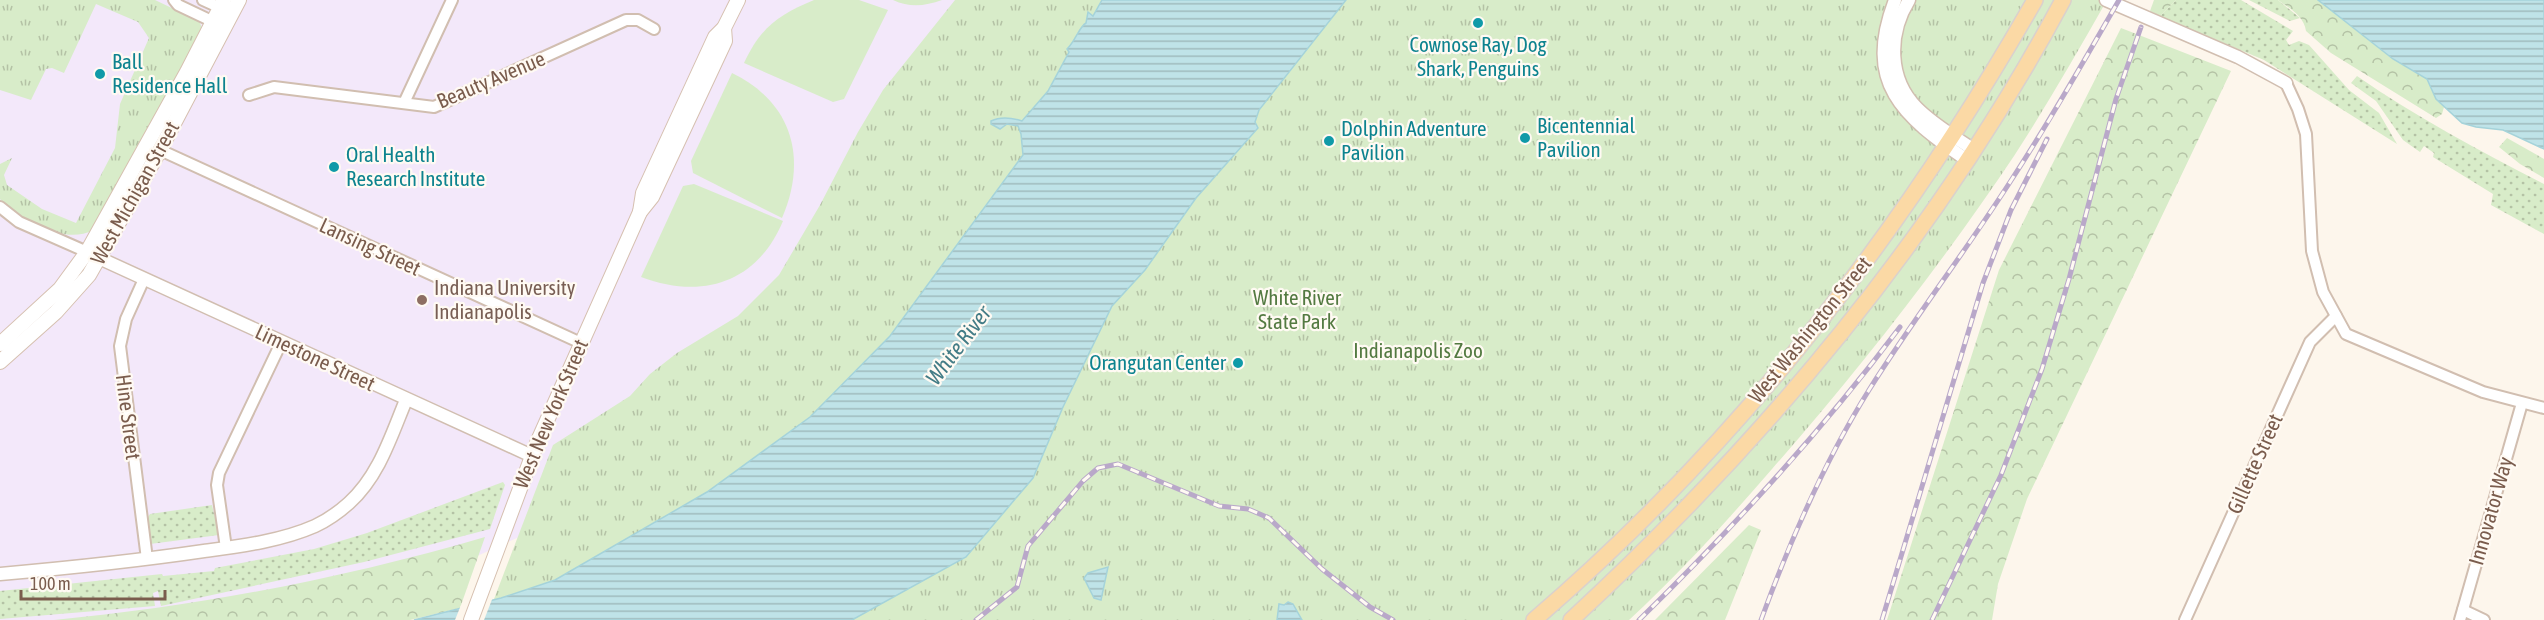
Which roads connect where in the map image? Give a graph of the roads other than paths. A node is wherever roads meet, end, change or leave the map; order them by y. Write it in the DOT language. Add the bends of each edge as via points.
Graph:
graph roads {
  1 [pos="174,0"];
  2 [pos="203,0"];
  3 [pos="239,0"];
  4 [pos="452,0"];
  5 [pos="738,0"];
  6 [pos="1895,0"];
  7 [pos="1909,0"];
  8 [pos="2035,0"];
  9 [pos="2106,0"];
  10 [pos="2061,4"];
  11 [pos="225,7"];
  12 [pos="219,25"];
  13 [pos="654,28"];
  14 [pos="2286,83"];
  15 [pos="249,95"];
  16 [pos="404,103"];
  17 [pos="1950,141"];
  18 [pos="160,150"];
  19 [pos="1970,155"];
  20 [pos="0,207"];
  21 [pos="93,255"];
  22 [pos="144,279"];
  23 [pos="2336,316"];
  24 [pos="281,343"];
  25 [pos="581,343"];
  26 [pos="0,344"];
  27 [pos="0,362"];
  28 [pos="406,400"];
  29 [pos="2522,402"];
  30 [pos="2544,408"];
  31 [pos="532,456"];
  32 [pos="226,548"];
  33 [pos="147,559"];
  34 [pos="0,574"];
  35 [pos="2461,615"];
  36 [pos="471,620"];
  37 [pos="1534,620"];
  38 [pos="1571,620"];
  39 [pos="2185,620"];
  40 [pos="2484,620"];
  1 -- 12 [label="street"];
  2 -- 11 [label="street"];
  3 -- 11 [label="main road, West Michigan Street"];
  4 -- 16 [label="street"];
  5 -- 25 [label="main road, West New York Street" via="724,28 725,41 652,197 640,212"];
  6 -- 17 [label="street" via="1885,28 1882,59 1893,92 1922,128"];
  7 -- 17 [label="street" via="1899,17 1894,40 1897,74 1915,106"];
  8 -- 17 [label="main road, West Washington Street"];
  9 -- 14 [label="street" via="2228,52"];
  10 -- 19 [label="main road, West Washington Street"];
  11 -- 12 [label="main road, West Michigan Street"];
  12 -- 18 [label="main road, West Michigan Street"];
  12 -- 21 [label="main road, West Michigan Street"];
  13 -- 16 [label="street, Beauty Avenue" via="638,20 626,20 434,107"];
  14 -- 23 [label="street" via="2306,134 2312,251 2323,292"];
  15 -- 16 [label="street, Beauty Avenue" via="274,87"];
  17 -- 19 [label="street"];
  17 -- 37 [label="main road, West Washington Street" via="1867,260 1768,385 1680,482"];
  18 -- 21 [label="main road, West Michigan Street"];
  18 -- 25 [label="street, Lansing Street"];
  19 -- 38 [label="main road, West Washington Street" via="1888,272 1784,403 1681,515"];
  20 -- 21 [label="street" via="19,222"];
  21 -- 22 [label="street, Limestone Street"];
  21 -- 26 [label="main road, West Michigan Street"];
  21 -- 27 [label="main road, West Michigan Street" via="69,299"];
  22 -- 24 [label="street, Limestone Street"];
  22 -- 33 [label="street, Hine Street" via="126,319 120,346"];
  23 -- 29 [label="street" via="2346,334 2475,389"];
  23 -- 39 [label="street, Gillette Street" via="2310,342"];
  24 -- 28 [label="street, Limestone Street"];
  24 -- 32 [label="street" via="219,473 217,485"];
  25 -- 31 [label="main road, West New York Street"];
  28 -- 31 [label="street, Limestone Street"];
  28 -- 32 [label="street" via="372,476 341,510 299,532"];
  29 -- 30 [label="street"];
  29 -- 35 [label="street, Innovator Way"];
  31 -- 36 [label="main road, West New York Street"];
  32 -- 33 [label="street"];
  33 -- 34 [label="street"];
  35 -- 40 [label="street"];
}
